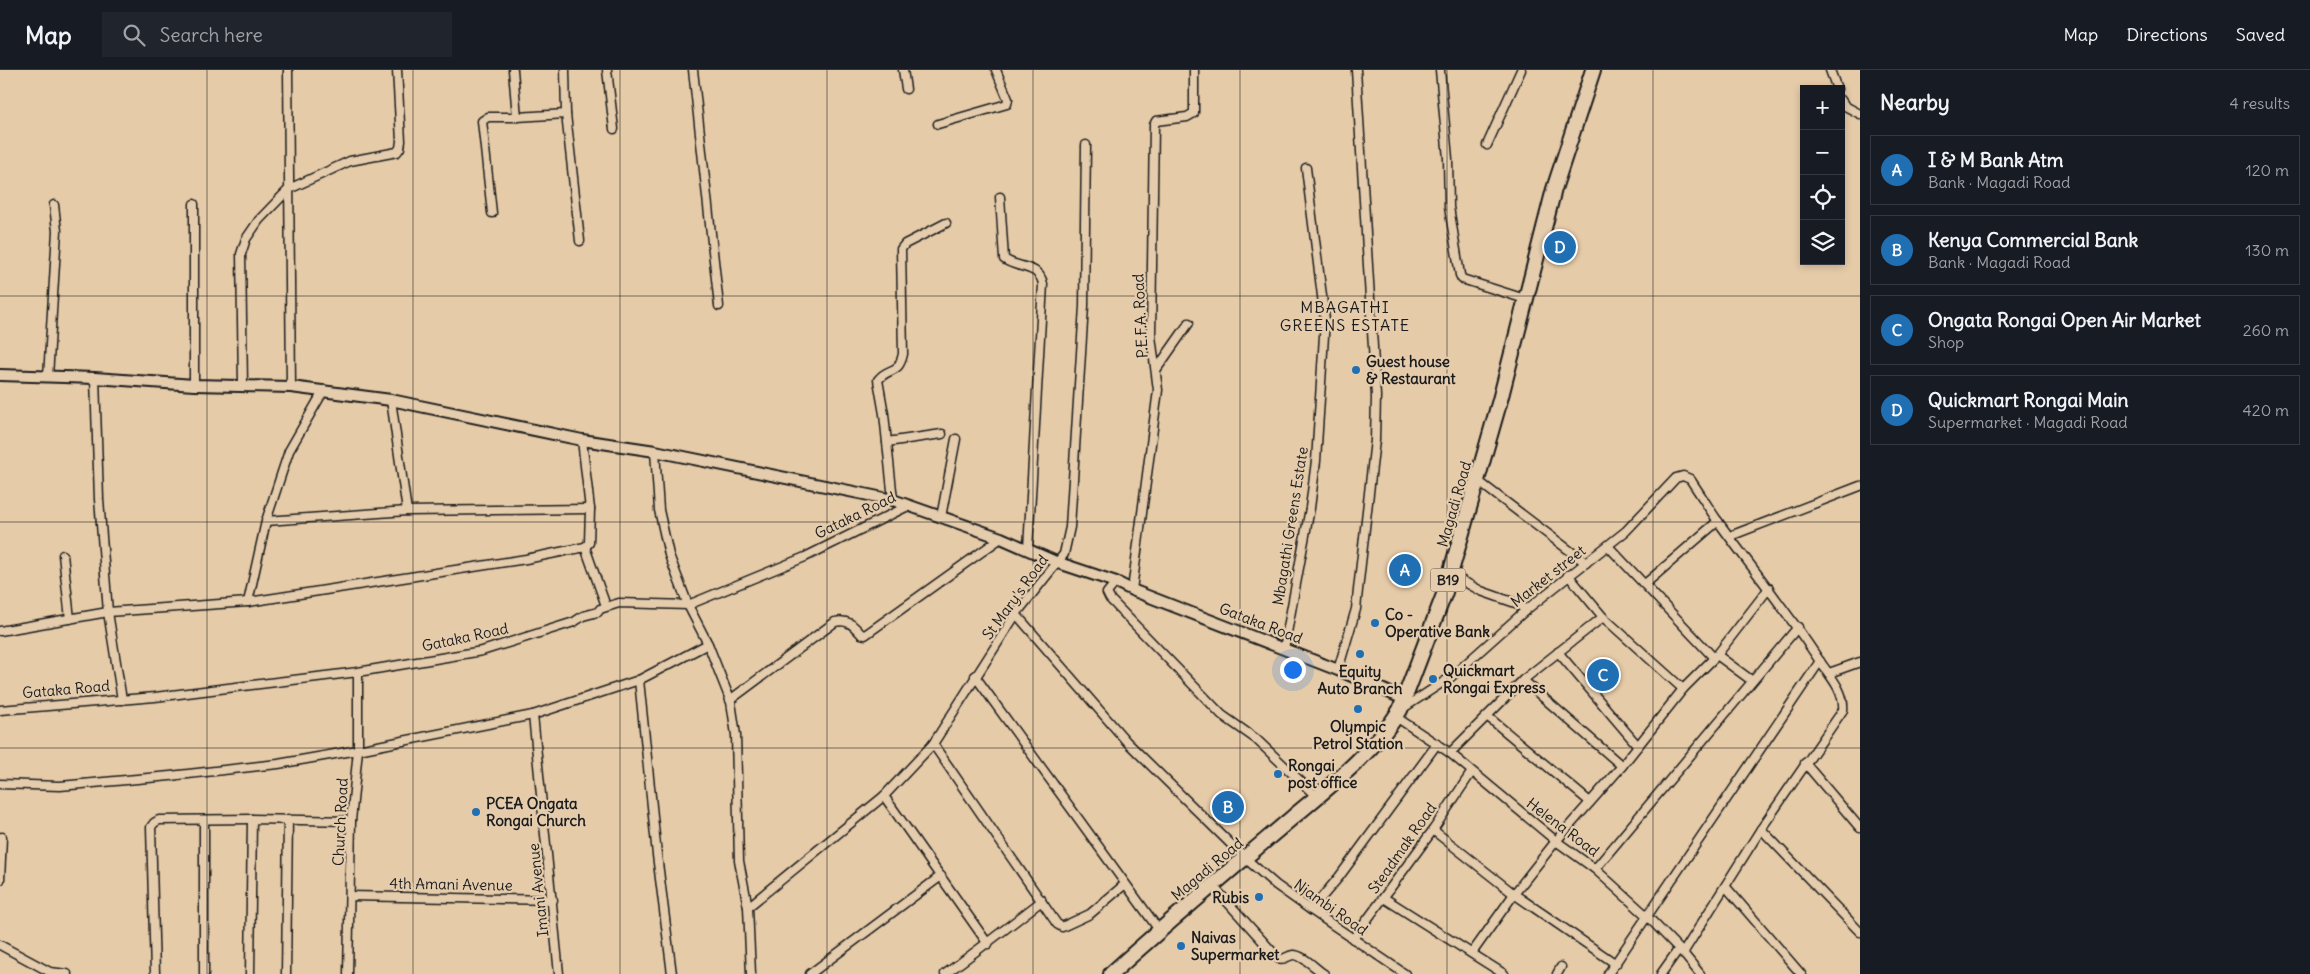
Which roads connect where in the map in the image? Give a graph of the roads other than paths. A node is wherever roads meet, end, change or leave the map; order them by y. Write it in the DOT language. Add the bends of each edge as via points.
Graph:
graph roads {
  1 [pos="288,70"];
  2 [pos="397,70"];
  3 [pos="514,70"];
  4 [pos="565,70"];
  5 [pos="607,70"];
  6 [pos="693,70"];
  7 [pos="902,70"];
  8 [pos="996,70"];
  9 [pos="1194,70"];
  10 [pos="1356,70"];
  11 [pos="1440,70"];
  12 [pos="1521,70"];
  13 [pos="1593,70"];
  14 [pos="1830,70"];
  15 [pos="1836,85"];
  16 [pos="906,89"];
  17 [pos="1845,106"];
  18 [pos="566,114"];
  19 [pos="1860,114"];
  20 [pos="516,117"];
  21 [pos="938,124"];
  22 [pos="614,129"];
  23 [pos="1086,145"];
  24 [pos="1487,145"];
  25 [pos="1306,168"];
  26 [pos="289,189"];
  27 [pos="1000,197"];
  28 [pos="194,204"];
  29 [pos="54,205"];
  30 [pos="492,213"];
  31 [pos="946,223"];
  32 [pos="580,241"];
  33 [pos="1525,299"];
  34 [pos="719,306"];
  35 [pos="1189,323"];
  36 [pos="1156,370"];
  37 [pos="0,375"];
  38 [pos="48,377"];
  39 [pos="95,378"];
  40 [pos="194,385"];
  41 [pos="242,385"];
  42 [pos="291,387"];
  43 [pos="324,390"];
  44 [pos="391,400"];
  45 [pos="942,434"];
  46 [pos="956,439"];
  47 [pos="582,440"];
  48 [pos="887,442"];
  49 [pos="655,451"];
  50 [pos="1478,481"];
  51 [pos="1860,486"];
  52 [pos="893,500"];
  53 [pos="908,506"];
  54 [pos="590,509"];
  55 [pos="407,511"];
  56 [pos="940,517"];
  57 [pos="266,521"];
  58 [pos="1718,521"];
  59 [pos="1730,536"];
  60 [pos="1001,538"];
  61 [pos="1608,546"];
  62 [pos="585,547"];
  63 [pos="1028,548"];
  64 [pos="63,555"];
  65 [pos="1056,562"];
  66 [pos="1586,563"];
  67 [pos="1450,574"];
  68 [pos="1568,575"];
  69 [pos="1116,582"];
  70 [pos="1645,584"];
  71 [pos="1769,588"];
  72 [pos="1132,590"];
  73 [pos="248,602"];
  74 [pos="688,605"];
  75 [pos="606,606"];
  76 [pos="1526,610"];
  77 [pos="108,612"];
  78 [pos="1016,614"];
  79 [pos="1603,617"];
  80 [pos="70,619"];
  81 [pos="1798,627"];
  82 [pos="0,631"];
  83 [pos="708,644"];
  84 [pos="1284,649"];
  85 [pos="1558,652"];
  86 [pos="1715,656"];
  87 [pos="1820,661"];
  88 [pos="1860,662"];
  89 [pos="1338,670"];
  90 [pos="358,672"];
  91 [pos="1829,673"];
  92 [pos="975,676"];
  93 [pos="639,680"];
  94 [pos="1523,680"];
  95 [pos="1751,680"];
  96 [pos="1683,689"];
  97 [pos="122,700"];
  98 [pos="730,700"];
  99 [pos="1400,709"];
  100 [pos="0,710"];
  101 [pos="533,715"];
  102 [pos="1487,716"];
  103 [pos="933,744"];
  104 [pos="1437,744"];
  105 [pos="1638,746"];
  106 [pos="358,750"];
  107 [pos="1450,753"];
  108 [pos="1805,764"];
  109 [pos="1622,766"];
  110 [pos="1471,773"];
  111 [pos="0,784"];
  112 [pos="884,796"];
  113 [pos="1317,797"];
  114 [pos="1590,802"];
  115 [pos="252,819"];
  116 [pos="288,819"];
  117 [pos="204,820"];
  118 [pos="351,822"];
  119 [pos="1860,828"];
  120 [pos="1761,829"];
  121 [pos="1433,830"];
  122 [pos="2,837"];
  123 [pos="1556,841"];
  124 [pos="1245,858"];
  125 [pos="1595,869"];
  126 [pos="941,876"];
  127 [pos="0,880"];
  128 [pos="1124,884"];
  129 [pos="1212,886"];
  130 [pos="1726,887"];
  131 [pos="1514,894"];
  132 [pos="350,896"];
  133 [pos="1384,898"];
  134 [pos="1040,899"];
  135 [pos="553,900"];
  136 [pos="748,906"];
  137 [pos="1311,910"];
  138 [pos="1648,917"];
  139 [pos="1158,930"];
  140 [pos="1860,932"];
  141 [pos="1353,939"];
  142 [pos="988,944"];
  143 [pos="0,945"];
  144 [pos="1680,951"];
  145 [pos="1472,954"];
  146 [pos="1616,964"];
  147 [pos="1118,972"];
  148 [pos="49,973"];
  149 [pos="67,974"];
  150 [pos="155,974"];
  151 [pos="204,974"];
  152 [pos="250,974"];
  153 [pos="286,974"];
  154 [pos="348,974"];
  155 [pos="559,974"];
  156 [pos="672,974"];
  157 [pos="751,974"];
  158 [pos="810,974"];
  159 [pos="945,974"];
  160 [pos="1324,974"];
  161 [pos="1405,974"];
  162 [pos="1504,974"];
  163 [pos="1608,974"];
  164 [pos="1661,974"];
  165 [pos="1700,974"];
  166 [pos="1801,974"];
  1 -- 26 [label="street"];
  2 -- 26 [label="street" via="401,142 397,152 350,161"];
  3 -- 20 [label="street"];
  4 -- 18 [label="street"];
  5 -- 22 [label="street"];
  6 -- 34 [label="street"];
  7 -- 16 [label="street"];
  8 -- 21 [label="street" via="1007,104"];
  9 -- 36 [label="street, P.E.F.A. Road" via="1194,113 1156,121 1154,126 1151,336"];
  10 -- 89 [label="street" via="1376,405 1356,609"];
  11 -- 33 [label="street" via="1449,207 1460,275 1462,279"];
  12 -- 24 [label="street"];
  13 -- 33 [label="highway, Magadi Road / B19" via="1554,189"];
  14 -- 15 [label="street"];
  17 -- 19 [label="street"];
  18 -- 20 [label="street"];
  18 -- 32 [label="street"];
  20 -- 30 [label="street" via="488,117 482,121"];
  23 -- 65 [label="street, St Mary's Road" via="1084,306 1070,527 1064,554"];
  25 -- 84 [label="street, Mbagathi Greens Estate" via="1325,320 1316,461"];
  26 -- 41 [label="street" via="259,220 241,254"];
  26 -- 42 [label="street"];
  27 -- 63 [label="street" via="1004,259 1037,271 1043,284"];
  28 -- 40 [label="street"];
  29 -- 38 [label="street" via="57,231"];
  31 -- 48 [label="street" via="901,248 903,354 901,365 878,380"];
  33 -- 50 [label="highway, Magadi Road / B19"];
  35 -- 36 [label="street"];
  36 -- 72 [label="street, P.E.F.A. Road" via="1158,390"];
  37 -- 38 [label="street, Gataka Road"];
  38 -- 39 [label="street, Gataka Road"];
  39 -- 40 [label="street, Gataka Road"];
  39 -- 77 [label="street" via="99,499"];
  40 -- 41 [label="street, Gataka Road"];
  41 -- 42 [label="street, Gataka Road"];
  42 -- 43 [label="street, Gataka Road"];
  43 -- 44 [label="street, Gataka Road"];
  43 -- 57 [label="street" via="289,450"];
  44 -- 47 [label="street, Gataka Road"];
  44 -- 55 [label="street"];
  45 -- 48 [label="street"];
  46 -- 56 [label="street"];
  47 -- 49 [label="street, Gataka Road"];
  47 -- 54 [label="street"];
  48 -- 52 [label="street"];
  49 -- 52 [label="street, Gataka Road"];
  49 -- 74 [label="street" via="659,510 669,555"];
  50 -- 66 [label="street"];
  50 -- 67 [label="highway, Magadi Road / B19"];
  51 -- 59 [label="street"];
  52 -- 53 [label="street, Gataka Road"];
  53 -- 56 [label="street, Gataka Road"];
  53 -- 74 [label="street, Gataka Road" via="805,557"];
  54 -- 55 [label="street"];
  54 -- 62 [label="street"];
  55 -- 57 [label="street"];
  56 -- 60 [label="street, Gataka Road"];
  57 -- 73 [label="street"];
  58 -- 59 [label="street"];
  58 -- 61 [label="street, Market street" via="1690,479 1683,476 1668,484 1626,531"];
  58 -- 70 [label="street"];
  59 -- 71 [label="street"];
  60 -- 63 [label="street, Gataka Road"];
  60 -- 98 [label="street" via="865,635 851,622 835,622"];
  61 -- 66 [label="street, Market street"];
  61 -- 70 [label="street"];
  62 -- 73 [label="street"];
  62 -- 75 [label="street"];
  63 -- 65 [label="street, Gataka Road"];
  64 -- 80 [label="street"];
  65 -- 69 [label="street, Gataka Road"];
  65 -- 78 [label="street, St Mary's Road"];
  66 -- 68 [label="street, Market street"];
  67 -- 76 [label="street"];
  67 -- 99 [label="highway, Magadi Road / B19"];
  68 -- 76 [label="street, Market street"];
  68 -- 79 [label="street"];
  69 -- 72 [label="street, Gataka Road"];
  69 -- 113 [label="street" via="1107,593 1110,599 1222,715 1256,739"];
  70 -- 86 [label="street"];
  71 -- 81 [label="street"];
  71 -- 86 [label="street"];
  72 -- 84 [label="street, Gataka Road"];
  73 -- 77 [label="street"];
  74 -- 75 [label="street, Gataka Road" via="619,603"];
  74 -- 83 [label="street"];
  75 -- 90 [label="street, Gataka Road" via="574,622 482,651"];
  76 -- 99 [label="street, Market street" via="1450,677"];
  77 -- 80 [label="street"];
  77 -- 97 [label="street"];
  78 -- 92 [label="street, St Mary's Road"];
  78 -- 124 [label="street, Njambi Road" via="1128,742"];
  79 -- 85 [label="street"];
  79 -- 96 [label="street"];
  80 -- 82 [label="street"];
  81 -- 87 [label="street"];
  81 -- 95 [label="street"];
  83 -- 93 [label="street"];
  83 -- 98 [label="street"];
  84 -- 89 [label="street, Gataka Road"];
  85 -- 94 [label="street"];
  85 -- 105 [label="street"];
  86 -- 95 [label="street"];
  86 -- 96 [label="street"];
  87 -- 91 [label="street"];
  87 -- 138 [label="street"];
  88 -- 91 [label="street"];
  89 -- 99 [label="street, Gataka Road"];
  90 -- 97 [label="street, Gataka Road"];
  90 -- 106 [label="street, Church Road"];
  91 -- 108 [label="street" via="1842,697 1843,710"];
  92 -- 103 [label="street, St Mary's Road"];
  92 -- 128 [label="street"];
  93 -- 101 [label="street"];
  93 -- 156 [label="street"];
  94 -- 102 [label="street"];
  94 -- 109 [label="street"];
  95 -- 125 [label="street"];
  96 -- 105 [label="street"];
  97 -- 100 [label="street, Gataka Road"];
  98 -- 136 [label="street" via="736,735 739,861"];
  99 -- 104 [label="street, Helena Road"];
  99 -- 113 [label="highway, Magadi Road / B19" via="1375,743"];
  101 -- 106 [label="street"];
  101 -- 135 [label="street, Imani Avenue"];
  102 -- 107 [label="street"];
  102 -- 114 [label="street"];
  103 -- 112 [label="street, St Mary's Road"];
  103 -- 134 [label="street"];
  104 -- 107 [label="street, Helena Road"];
  104 -- 137 [label="street"];
  105 -- 109 [label="street"];
  106 -- 111 [label="street" via="278,764 60,786"];
  106 -- 118 [label="street, Church Road"];
  107 -- 110 [label="street, Helena Road"];
  108 -- 119 [label="street"];
  108 -- 120 [label="street"];
  109 -- 114 [label="street"];
  110 -- 121 [label="street, Steadmak Road"];
  110 -- 123 [label="street, Helena Road"];
  112 -- 126 [label="street"];
  112 -- 136 [label="street, St Mary's Road"];
  113 -- 124 [label="highway, Magadi Road / B19"];
  114 -- 123 [label="street"];
  115 -- 116 [label="street"];
  115 -- 117 [label="street"];
  115 -- 152 [label="street"];
  116 -- 118 [label="street"];
  116 -- 153 [label="street"];
  117 -- 150 [label="street" via="158,820 151,827"];
  117 -- 151 [label="street"];
  118 -- 132 [label="street, Church Road"];
  120 -- 130 [label="street"];
  120 -- 140 [label="street"];
  121 -- 131 [label="street"];
  121 -- 133 [label="street, Steadmak Road"];
  122 -- 127 [label="street"];
  123 -- 125 [label="street, Helena Road"];
  123 -- 131 [label="street"];
  124 -- 129 [label="highway, Magadi Road / B19"];
  124 -- 137 [label="street, Njambi Road"];
  125 -- 138 [label="street, Helena Road"];
  126 -- 142 [label="street"];
  126 -- 158 [label="street"];
  128 -- 134 [label="street" via="1090,914 1062,927"];
  128 -- 139 [label="street"];
  129 -- 139 [label="highway, Magadi Road / B19"];
  129 -- 160 [label="street" via="1278,958 1298,956"];
  130 -- 144 [label="street"];
  130 -- 166 [label="street"];
  131 -- 145 [label="street"];
  131 -- 146 [label="street"];
  132 -- 135 [label="street, 4th Amani Avenue"];
  132 -- 154 [label="street, Church Road"];
  133 -- 141 [label="street, Steadmak Road"];
  133 -- 145 [label="street"];
  134 -- 142 [label="street"];
  135 -- 155 [label="street, Imani Avenue"];
  136 -- 157 [label="street"];
  137 -- 141 [label="street, Njambi Road"];
  138 -- 144 [label="street, Helena Road"];
  138 -- 146 [label="street"];
  139 -- 147 [label="highway, Magadi Road / B19"];
  141 -- 161 [label="street, Njambi Road"];
  142 -- 159 [label="street"];
  143 -- 148 [label="street"];
  144 -- 164 [label="street"];
  144 -- 165 [label="street, Helena Road"];
  145 -- 162 [label="street"];
  146 -- 163 [label="street"];
  148 -- 149 [label="street"];
}
